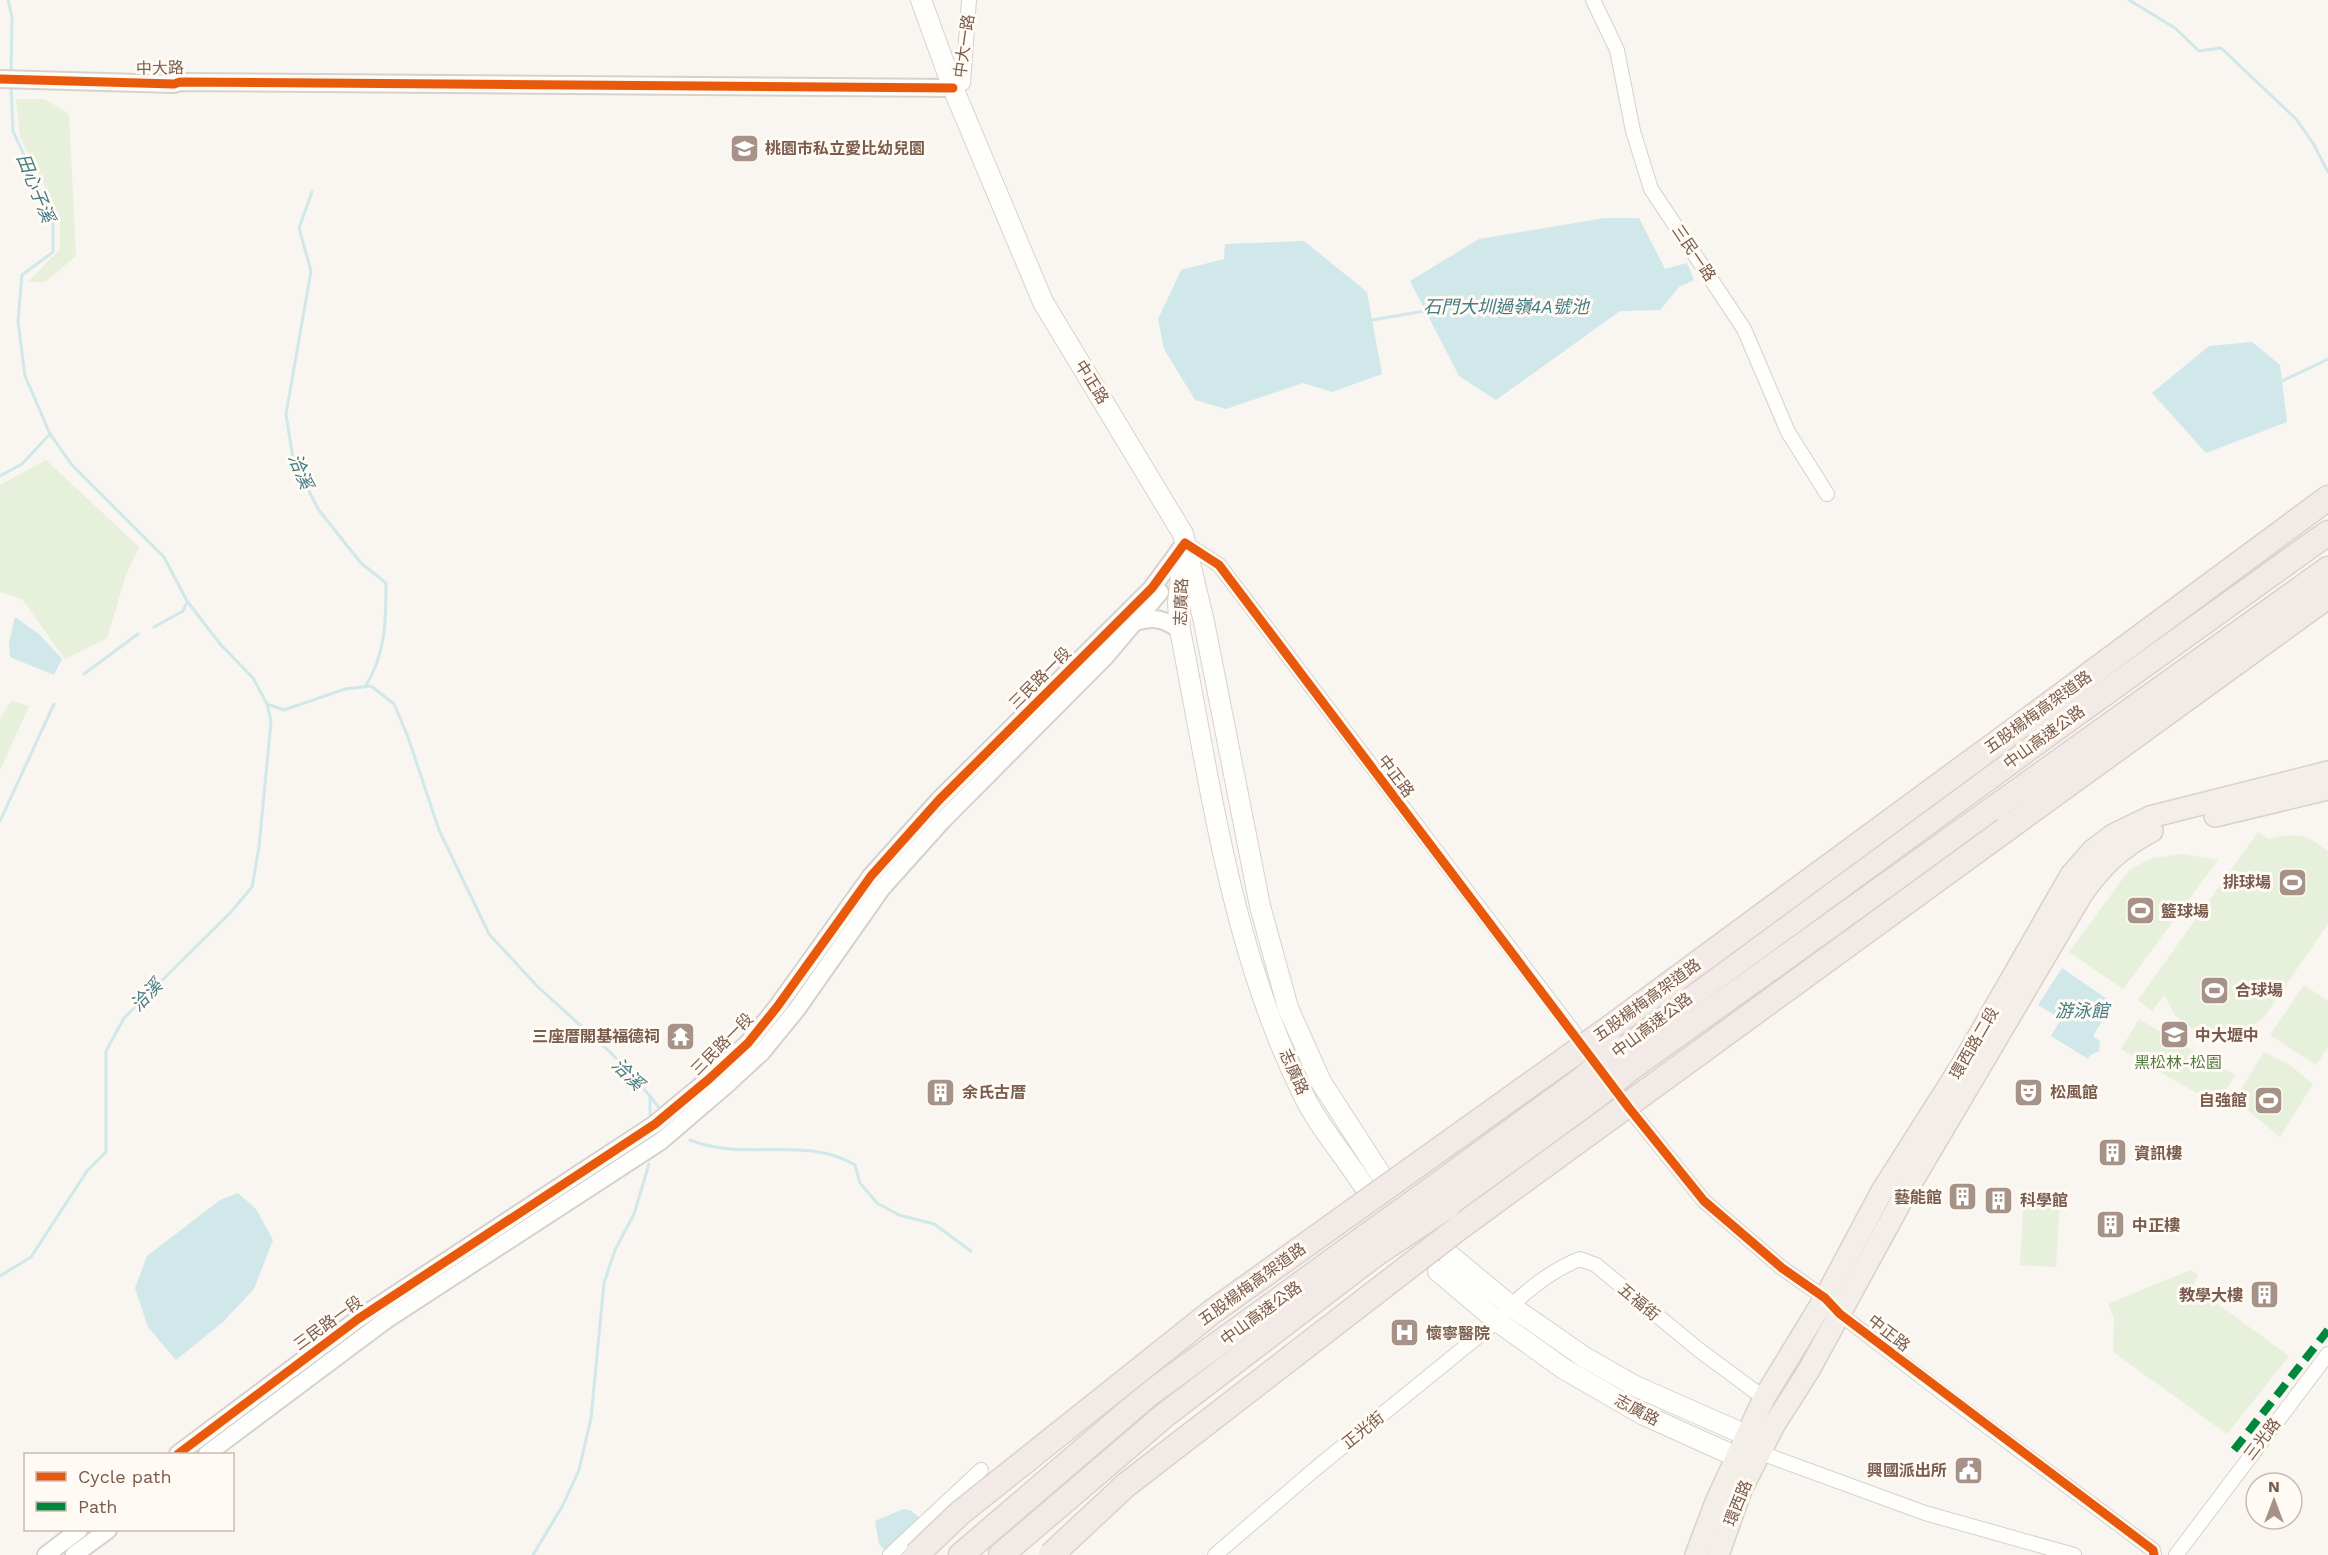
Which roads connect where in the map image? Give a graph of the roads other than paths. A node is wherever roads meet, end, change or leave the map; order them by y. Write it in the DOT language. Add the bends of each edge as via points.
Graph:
graph roads {
  1 [pos="921,0"];
  2 [pos="969,0"];
  3 [pos="1593,0"];
  4 [pos="1,80"];
  5 [pos="174,84"];
  6 [pos="953,88"];
  7 [pos="1827,494"];
  8 [pos="2328,498"];
  9 [pos="2328,533"];
  10 [pos="1185,543"];
  11 [pos="2328,569"];
  12 [pos="2328,596"];
  13 [pos="1135,622"];
  14 [pos="1180,630"];
  15 [pos="2328,772"];
  16 [pos="2328,789"];
  17 [pos="1575,1035"];
  18 [pos="1625,1059"];
  19 [pos="1629,1108"];
  20 [pos="655,1124"];
  21 [pos="661,1141"];
  22 [pos="1381,1175"];
  23 [pos="1364,1185"];
  24 [pos="1372,1244"];
  25 [pos="1825,1298"];
  26 [pos="1511,1306"];
  27 [pos="1840,1314"];
  28 [pos="1497,1321"];
  29 [pos="2328,1354"];
  30 [pos="1764,1398"];
  31 [pos="1746,1435"];
  32 [pos="181,1453"];
  33 [pos="210,1453"];
  34 [pos="1761,1453"];
  35 [pos="1737,1457"];
  36 [pos="981,1470"];
  37 [pos="78,1531"];
  38 [pos="107,1531"];
  39 [pos="46,1555"];
  40 [pos="74,1555"];
  41 [pos="890,1555"];
  42 [pos="916,1555"];
  43 [pos="961,1555"];
  44 [pos="1001,1555"];
  45 [pos="1051,1555"];
  46 [pos="1215,1555"];
  47 [pos="1696,1555"];
  48 [pos="1718,1555"];
  49 [pos="2074,1555"];
  50 [pos="2154,1555"];
  51 [pos="2176,1555"];
  1 -- 6 [label="main road, 中正路"];
  2 -- 6 [label="street, 中大一路" via="963,83"];
  3 -- 7 [label="street, 三民一路" via="1617,50 1633,130 1651,189 1744,329 1788,432"];
  4 -- 5 [label="street, 中大路"];
  5 -- 6 [label="street, 中大路"];
  5 -- 6 [label="street, 中大路" via="180,88 319,92 927,99"];
  6 -- 10 [label="main road, 中正路" via="1043,302 1158,488"];
  8 -- 42 [label="highway, 五股楊梅高架道路, bridge" via="1615,1024 1212,1312 960,1513"];
  9 -- 18 [label="highway, 中山高速公路" via="2066,721"];
  10 -- 13 [label="street, 三民路一段" via="1155,600"];
  10 -- 14 [label="main road, 志廣路" via="1178,603"];
  10 -- 17 [label="street, 中正路" via="1220,565"];
  10 -- 20 [label="street, 三民路一段" via="1152,588 939,801 871,876 748,1043"];
  10 -- 22 [label="main road, 志廣路" via="1260,906 1285,997 1322,1082"];
  11 -- 18 [label="highway, 中山高速公路"];
  12 -- 45 [label="highway, bridge" via="1442,1241 1126,1485"];
  13 -- 14 [label="street" via="1162,619"];
  13 -- 21 [label="street, 三民路一段" via="882,888 762,1052"];
  14 -- 23 [label="main road, 志廣路" via="1246,951 1304,1096"];
  15 -- 25 [label="main road, 環西路二段" via="2150,818 2113,835 2093,850 2071,875 1962,1065 1882,1191"];
  16 -- 27 [label="main road, 環西路二段" via="2152,831 2128,844 2096,873 1909,1187"];
  18 -- 24 [label="highway, 中山高速公路, bridge"];
  19 -- 25 [label="street, 中正路" via="1704,1201 1782,1268"];
  20 -- 21 [label="street"];
  20 -- 32 [label="street, 三民路一段" via="358,1318"];
  21 -- 33 [label="street, 三民路一段" via="386,1320"];
  24 -- 43 [label="highway, 中山高速公路" via="1149,1394"];
  24 -- 44 [label="highway, 中山高速公路"];
  25 -- 27 [label="street, 中正路"];
  25 -- 30 [label="main road, 環西路二段"];
  26 -- 28 [label="street, 正光街"];
  26 -- 28 [label="main road, 志廣路" via="1442,1262"];
  26 -- 30 [label="street, 五福街" via="1562,1266 1580,1259 1596,1265"];
  26 -- 31 [label="main road, 志廣路" via="1584,1358 1635,1386"];
  27 -- 34 [label="main road, 環西路二段"];
  27 -- 50 [label="street, 中正路" via="2153,1550"];
  28 -- 35 [label="main road, 志廣路" via="1564,1369 1644,1415"];
  28 -- 46 [label="street, 正光街"];
  29 -- 51 [label="street, 三光路"];
  30 -- 31 [label="main road, 環西路二段"];
  31 -- 34 [label="main road, 志廣路"];
  31 -- 35 [label="main road, 環西路二段"];
  34 -- 35 [label="main road, 志廣路"];
  34 -- 48 [label="main road, 環西路" via="1741,1490"];
  34 -- 49 [label="street, 志廣路" via="1924,1513"];
  35 -- 47 [label="main road, 環西路"];
  36 -- 41 [label="street"];
  37 -- 39 [label="street"];
  38 -- 40 [label="street"];
}
